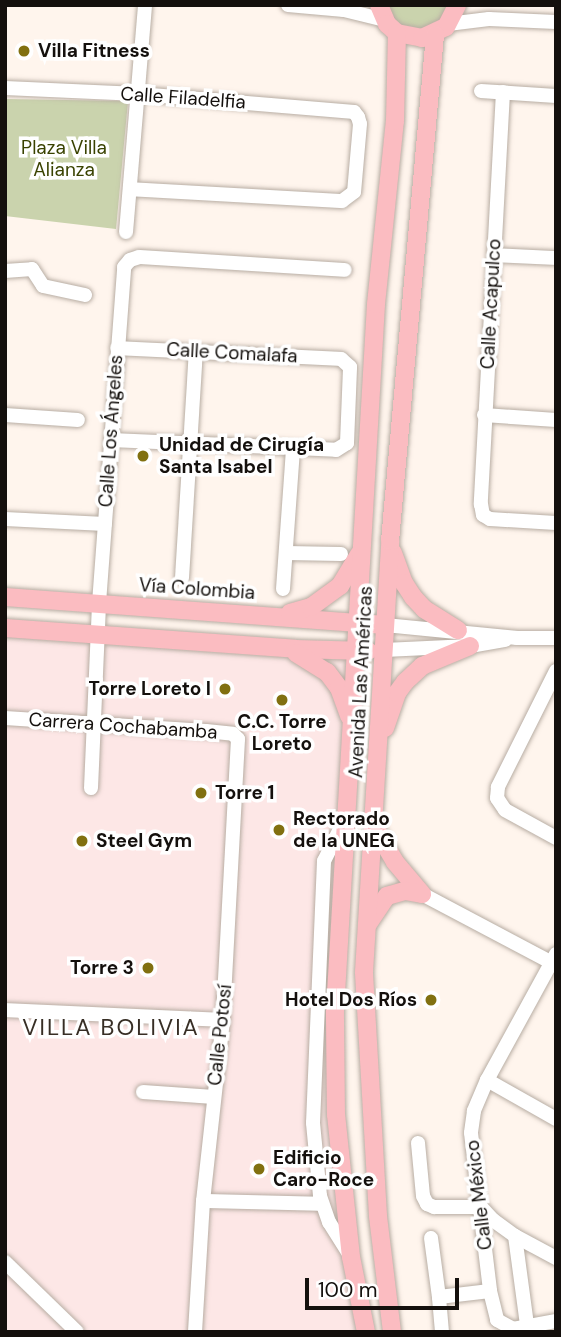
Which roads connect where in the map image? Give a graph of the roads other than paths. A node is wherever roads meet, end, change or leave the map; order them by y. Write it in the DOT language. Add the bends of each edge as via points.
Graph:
graph roads {
  1 [pos="145,5"];
  2 [pos="288,5"];
  3 [pos="457,5"];
  4 [pos="387,19"];
  5 [pos="556,22"];
  6 [pos="441,30"];
  7 [pos="5,88"];
  8 [pos="481,92"];
  9 [pos="503,92"];
  10 [pos="139,94"];
  11 [pos="556,96"];
  12 [pos="130,188"];
  13 [pos="125,232"];
  14 [pos="494,254"];
  15 [pos="556,258"];
  16 [pos="345,270"];
  17 [pos="5,271"];
  18 [pos="85,295"];
  19 [pos="117,348"];
  20 [pos="196,351"];
  21 [pos="5,415"];
  22 [pos="484,415"];
  23 [pos="78,420"];
  24 [pos="556,420"];
  25 [pos="111,440"];
  26 [pos="190,445"];
  27 [pos="293,449"];
  28 [pos="5,519"];
  29 [pos="556,523"];
  30 [pos="105,524"];
  31 [pos="390,541"];
  32 [pos="363,544"];
  33 [pos="286,553"];
  34 [pos="341,554"];
  35 [pos="182,578"];
  36 [pos="283,589"];
  37 [pos="5,597"];
  38 [pos="99,603"];
  39 [pos="272,616"];
  40 [pos="357,623"];
  41 [pos="385,625"];
  42 [pos="5,628"];
  43 [pos="457,630"];
  44 [pos="97,636"];
  45 [pos="517,638"];
  46 [pos="556,638"];
  47 [pos="470,646"];
  48 [pos="286,648"];
  49 [pos="384,650"];
  50 [pos="357,651"];
  51 [pos="556,671"];
  52 [pos="5,718"];
  53 [pos="94,724"];
  54 [pos="352,736"];
  55 [pos="238,739"];
  56 [pos="378,748"];
  57 [pos="91,788"];
  58 [pos="346,817"];
  59 [pos="373,824"];
  60 [pos="556,838"];
  61 [pos="422,894"];
  62 [pos="366,927"];
  63 [pos="554,960"];
  64 [pos="5,1010"];
  65 [pos="223,1020"];
  66 [pos="488,1080"];
  67 [pos="143,1092"];
  68 [pos="214,1097"];
  69 [pos="556,1119"];
  70 [pos="418,1143"];
  71 [pos="203,1201"];
  72 [pos="322,1204"];
  73 [pos="481,1207"];
  74 [pos="515,1236"];
  75 [pos="431,1238"];
  76 [pos="351,1257"];
  77 [pos="556,1258"];
  78 [pos="5,1262"];
  79 [pos="490,1291"];
  80 [pos="439,1297"];
  81 [pos="556,1321"];
  82 [pos="527,1325"];
  83 [pos="77,1332"];
  84 [pos="195,1332"];
  85 [pos="366,1332"];
  86 [pos="392,1332"];
  87 [pos="442,1332"];
  1 -- 10 [label="street"];
  2 -- 4 [label="street"];
  3 -- 6 [label="main road"];
  4 -- 6 [label="main road" via="409,38"];
  4 -- 32 [label="main road, Avenida Las Américas" via="395,121 376,304"];
  5 -- 6 [label="street" via="489,19"];
  6 -- 31 [label="main road, Avenida Las Américas"];
  7 -- 10 [label="street, Calle Filadelfia"];
  8 -- 9 [label="street"];
  9 -- 11 [label="street"];
  9 -- 14 [label="street, Calle Acapulco"];
  10 -- 12 [label="street"];
  10 -- 12 [label="street, Calle Filadelfia" via="354,112 358,117 354,192 342,201"];
  12 -- 13 [label="street"];
  14 -- 15 [label="street"];
  14 -- 22 [label="street, Calle Acapulco"];
  16 -- 19 [label="street, Calle Los Ángeles" via="130,260 124,267"];
  17 -- 18 [label="street" via="32,269 43,286"];
  19 -- 20 [label="street, Calle Comalafa"];
  19 -- 25 [label="street, Calle Los Ángeles"];
  20 -- 26 [label="street"];
  20 -- 27 [label="street, Calle Comalafa" via="347,361 347,443 342,448"];
  21 -- 23 [label="street"];
  22 -- 24 [label="street"];
  22 -- 29 [label="street, Calle Acapulco" via="483,515"];
  25 -- 26 [label="street"];
  25 -- 30 [label="street, Calle Los Ángeles"];
  26 -- 27 [label="street"];
  26 -- 35 [label="street"];
  27 -- 33 [label="street"];
  28 -- 30 [label="street"];
  30 -- 38 [label="street, Calle Los Ángeles"];
  31 -- 41 [label="main road, Avenida Las Américas"];
  31 -- 43 [label="main road" via="395,563 413,597"];
  32 -- 39 [label="main road" via="340,586 311,607"];
  32 -- 40 [label="main road, Avenida Las Américas"];
  33 -- 34 [label="street"];
  33 -- 36 [label="street"];
  37 -- 38 [label="main road, Vía Colombia"];
  38 -- 39 [label="main road, Vía Colombia"];
  38 -- 44 [label="street, Calle Los Ángeles"];
  39 -- 40 [label="main road, Vía Colombia"];
  40 -- 41 [label="main road, Vía Colombia"];
  40 -- 50 [label="main road, Avenida Las Américas"];
  41 -- 43 [label="street"];
  41 -- 49 [label="main road, Avenida Las Américas"];
  42 -- 44 [label="main road"];
  43 -- 45 [label="street"];
  44 -- 48 [label="main road"];
  44 -- 53 [label="street, Calle Los Ángeles"];
  45 -- 46 [label="street"];
  45 -- 47 [label="street"];
  47 -- 49 [label="street"];
  47 -- 56 [label="main road" via="422,666 405,682"];
  48 -- 50 [label="main road"];
  48 -- 54 [label="main road" via="319,664 340,688"];
  49 -- 50 [label="main road"];
  49 -- 56 [label="main road, Avenida Las Américas"];
  50 -- 54 [label="main road, Avenida Las Américas"];
  51 -- 60 [label="street" via="498,787 497,798 505,810"];
  52 -- 53 [label="street, Carrera Cochabamba"];
  53 -- 55 [label="street, Carrera Cochabamba" via="233,734"];
  53 -- 57 [label="street, Calle Los Ángeles"];
  54 -- 58 [label="main road, Avenida Las Américas"];
  55 -- 65 [label="street, Calle Potosí"];
  56 -- 59 [label="main road, Avenida Las Américas"];
  58 -- 72 [label="street, Avenida Las Américas" via="324,861 313,1122"];
  58 -- 76 [label="main road, Avenida Las Américas" via="335,1102"];
  59 -- 61 [label="main road" via="395,862"];
  59 -- 62 [label="main road, Avenida Las Américas"];
  61 -- 62 [label="main road" via="405,891 387,896"];
  61 -- 63 [label="street"];
  62 -- 86 [label="main road, Avenida Las Américas" via="369,1084"];
  63 -- 66 [label="street, Calle México"];
  64 -- 65 [label="street"];
  65 -- 68 [label="street, Calle Potosí"];
  66 -- 69 [label="street"];
  66 -- 73 [label="street, Calle México" via="474,1111 471,1133"];
  67 -- 68 [label="street"];
  68 -- 71 [label="street, Calle Potosí"];
  70 -- 73 [label="street" via="423,1196 428,1204"];
  71 -- 72 [label="street"];
  71 -- 84 [label="street, Calle Potosí"];
  72 -- 76 [label="street, Avenida Las Américas"];
  73 -- 74 [label="street"];
  73 -- 79 [label="street, Calle México"];
  74 -- 77 [label="street"];
  74 -- 82 [label="street"];
  75 -- 80 [label="street"];
  76 -- 85 [label="main road, Avenida Las Américas"];
  78 -- 83 [label="street"];
  79 -- 80 [label="street"];
  79 -- 82 [label="street, Calle México" via="497,1320 503,1326"];
  80 -- 87 [label="street"];
  81 -- 82 [label="street"];
}
